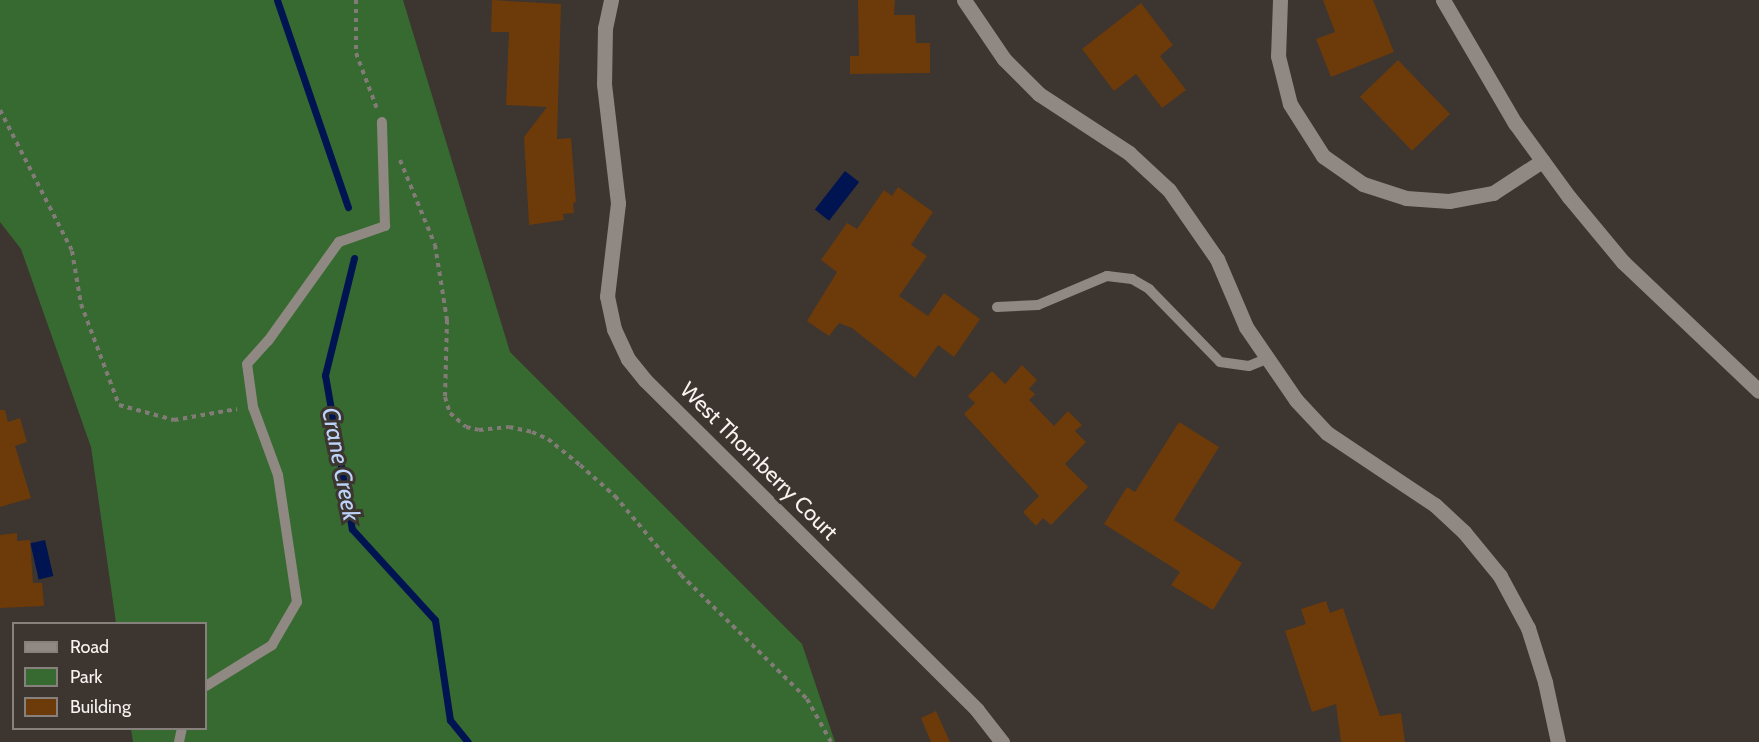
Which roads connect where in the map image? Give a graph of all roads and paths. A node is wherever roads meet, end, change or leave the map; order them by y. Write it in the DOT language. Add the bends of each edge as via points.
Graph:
graph roads {
  1 [pos="356,0"];
  2 [pos="611,0"];
  3 [pos="964,0"];
  4 [pos="1280,0"];
  5 [pos="1443,0"];
  6 [pos="0,110"];
  7 [pos="382,122"];
  8 [pos="397,153"];
  9 [pos="1542,161"];
  10 [pos="997,307"];
  11 [pos="1266,359"];
  12 [pos="1759,391"];
  13 [pos="253,407"];
  14 [pos="207,686"];
  15 [pos="831,742"];
  16 [pos="1002,742"];
  17 [pos="1558,742"];
  1 -- 7 [label="path" via="356,53"];
  2 -- 16 [label="street, West Thornberry Court" via="605,28 604,84 618,203 607,296 614,329 628,359 977,710"];
  3 -- 11 [label="street" via="1004,59 1039,94 1130,153 1169,190 1217,259 1245,327"];
  4 -- 9 [label="street" via="1278,56 1290,104 1323,156 1363,184 1406,198 1449,201 1492,193"];
  5 -- 9 [label="street"];
  6 -- 13 [label="path" via="72,251 81,304 118,405 174,420"];
  7 -- 13 [label="lane" via="385,226 339,242 247,364"];
  8 -- 15 [label="path" via="435,245 447,320 445,397 450,413 466,427 509,427 532,432 548,439 580,465 615,496 681,575 807,699"];
  9 -- 12 [label="street" via="1623,262"];
  10 -- 11 [label="lane" via="1038,305 1107,276 1132,279 1149,289 1220,362 1249,366"];
  11 -- 17 [label="street" via="1327,433 1435,505 1464,532 1500,576 1528,628"];
  13 -- 14 [label="lane" via="278,475 297,602 272,645"];
}
